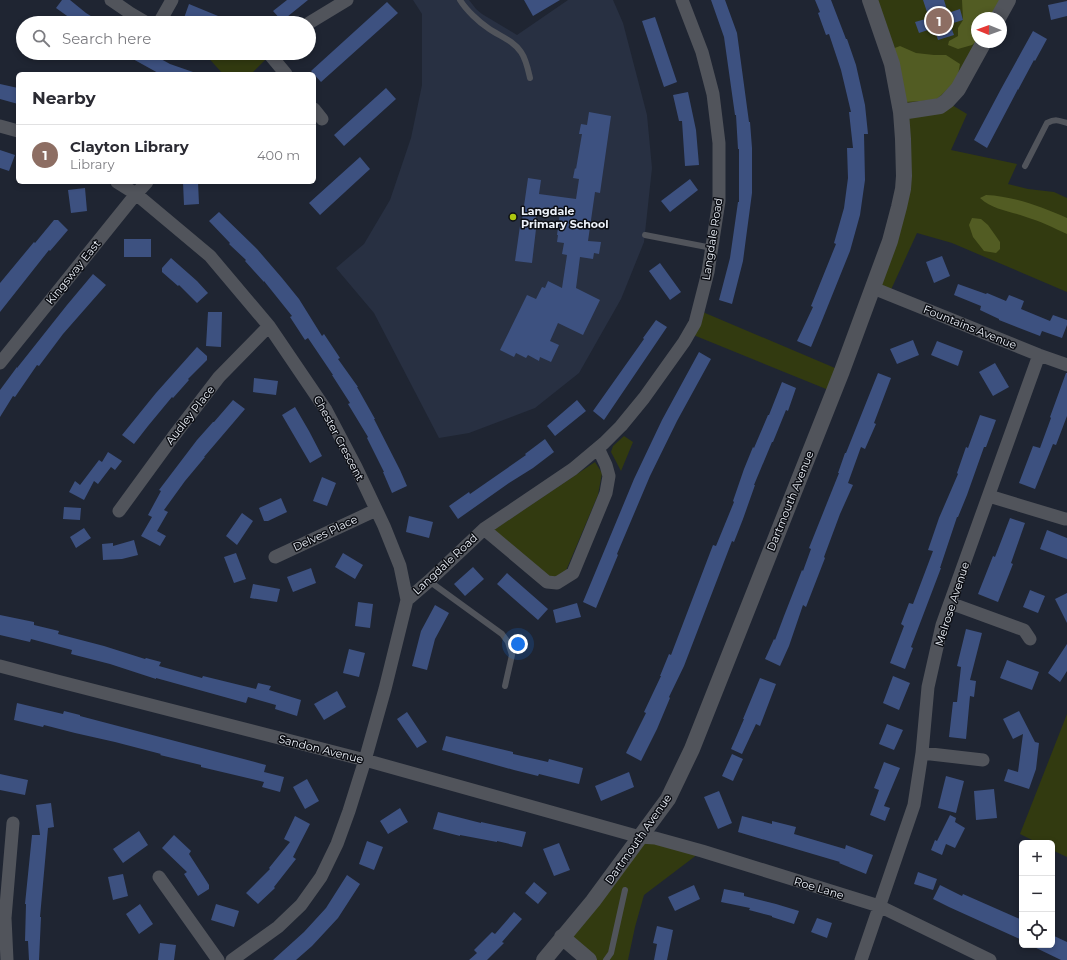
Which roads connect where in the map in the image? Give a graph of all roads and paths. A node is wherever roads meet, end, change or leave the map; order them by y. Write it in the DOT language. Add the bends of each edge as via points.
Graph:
graph roads {
  1 [pos="111,0"];
  2 [pos="172,0"];
  3 [pos="346,0"];
  4 [pos="460,0"];
  5 [pos="682,0"];
  6 [pos="870,0"];
  7 [pos="1008,0"];
  8 [pos="1001,12"];
  9 [pos="135,16"];
  10 [pos="163,16"];
  11 [pos="316,19"];
  12 [pos="980,48"];
  13 [pos="274,60"];
  14 [pos="284,72"];
  15 [pos="530,78"];
  16 [pos="901,112"];
  17 [pos="1067,123"];
  18 [pos="0,126"];
  19 [pos="16,130"];
  20 [pos="1025,166"];
  21 [pos="120,184"];
  22 [pos="145,184"];
  23 [pos="136,194"];
  24 [pos="645,235"];
  25 [pos="712,248"];
  26 [pos="873,288"];
  27 [pos="269,326"];
  28 [pos="1039,355"];
  29 [pos="0,363"];
  30 [pos="1067,365"];
  31 [pos="598,448"];
  32 [pos="989,496"];
  33 [pos="376,510"];
  34 [pos="119,511"];
  35 [pos="1067,519"];
  36 [pos="484,529"];
  37 [pos="275,557"];
  38 [pos="429,581"];
  39 [pos="407,600"];
  40 [pos="950,603"];
  41 [pos="1030,639"];
  42 [pos="0,666"];
  43 [pos="504,686"];
  44 [pos="922,753"];
  45 [pos="365,760"];
  46 [pos="983,760"];
  47 [pos="13,824"];
  48 [pos="640,837"];
  49 [pos="159,877"];
  50 [pos="625,890"];
  51 [pos="879,906"];
  52 [pos="562,937"];
  53 [pos="7,960"];
  54 [pos="218,960"];
  55 [pos="232,960"];
  56 [pos="544,960"];
  57 [pos="589,960"];
  58 [pos="606,960"];
  59 [pos="861,960"];
  60 [pos="990,960"];
  1 -- 9 [label="street"];
  2 -- 10 [label="street"];
  3 -- 11 [label="street"];
  4 -- 15 [label="lane" via="487,28 513,42 525,60"];
  5 -- 25 [label="street, Langdale Road" via="702,52 713,94 719,143 719,201"];
  6 -- 16 [label="street, Dartmouth Avenue" via="892,64"];
  7 -- 8 [label="street"];
  12 -- 16 [label="street" via="958,89 947,101 940,106"];
  13 -- 14 [label="street"];
  16 -- 26 [label="street, Dartmouth Avenue" via="903,189 890,241"];
  17 -- 20 [label="lane" via="1052,120 1047,123"];
  18 -- 19 [label="street"];
  21 -- 23 [label="street, Chester Crescent"];
  22 -- 23 [label="street, Kingsway East"];
  23 -- 27 [label="street, Chester Crescent" via="210,256"];
  23 -- 29 [label="street, Kingsway East"];
  24 -- 25 [label="lane"];
  25 -- 31 [label="street, Langdale Road" via="695,323 644,398 621,426"];
  26 -- 28 [label="street, Fountains Avenue"];
  26 -- 48 [label="street, Dartmouth Avenue" via="692,750 668,799"];
  27 -- 33 [label="street, Chester Crescent" via="326,410"];
  27 -- 34 [label="street, Audley Place" via="220,377"];
  28 -- 30 [label="street, Fountains Avenue"];
  28 -- 32 [label="street, Melrose Avenue"];
  31 -- 36 [label="street, Langdale Road" via="573,469"];
  31 -- 36 [label="street, Langdale Road" via="609,476 606,494 573,573 557,583 548,582"];
  32 -- 35 [label="street"];
  32 -- 40 [label="street, Melrose Avenue"];
  33 -- 37 [label="street, Delves Place"];
  33 -- 39 [label="street, Chester Crescent" via="400,566"];
  36 -- 38 [label="street, Langdale Road"];
  38 -- 39 [label="street, Langdale Road"];
  38 -- 43 [label="lane" via="502,634 508,642 512,655"];
  39 -- 45 [label="street, Chester Crescent"];
  40 -- 41 [label="street" via="1024,630"];
  40 -- 44 [label="street, Melrose Avenue" via="942,625 928,687"];
  42 -- 45 [label="street, Sandon Avenue"];
  44 -- 46 [label="street"];
  44 -- 51 [label="street, Melrose Avenue" via="914,804"];
  45 -- 48 [label="street, Sandon Avenue"];
  45 -- 55 [label="street, Chester Crescent" via="337,844 320,877 301,905 278,927"];
  47 -- 53 [label="street" via="5,918"];
  48 -- 51 [label="street, Roe Lane" via="655,838 702,851"];
  48 -- 52 [label="street, Dartmouth Avenue" via="593,901"];
  49 -- 54 [label="street"];
  50 -- 58 [label="lane" via="611,953"];
  51 -- 59 [label="street, Melrose Avenue"];
  51 -- 60 [label="street, Roe Lane"];
  52 -- 56 [label="street, Dartmouth Avenue"];
  52 -- 57 [label="street"];
}
